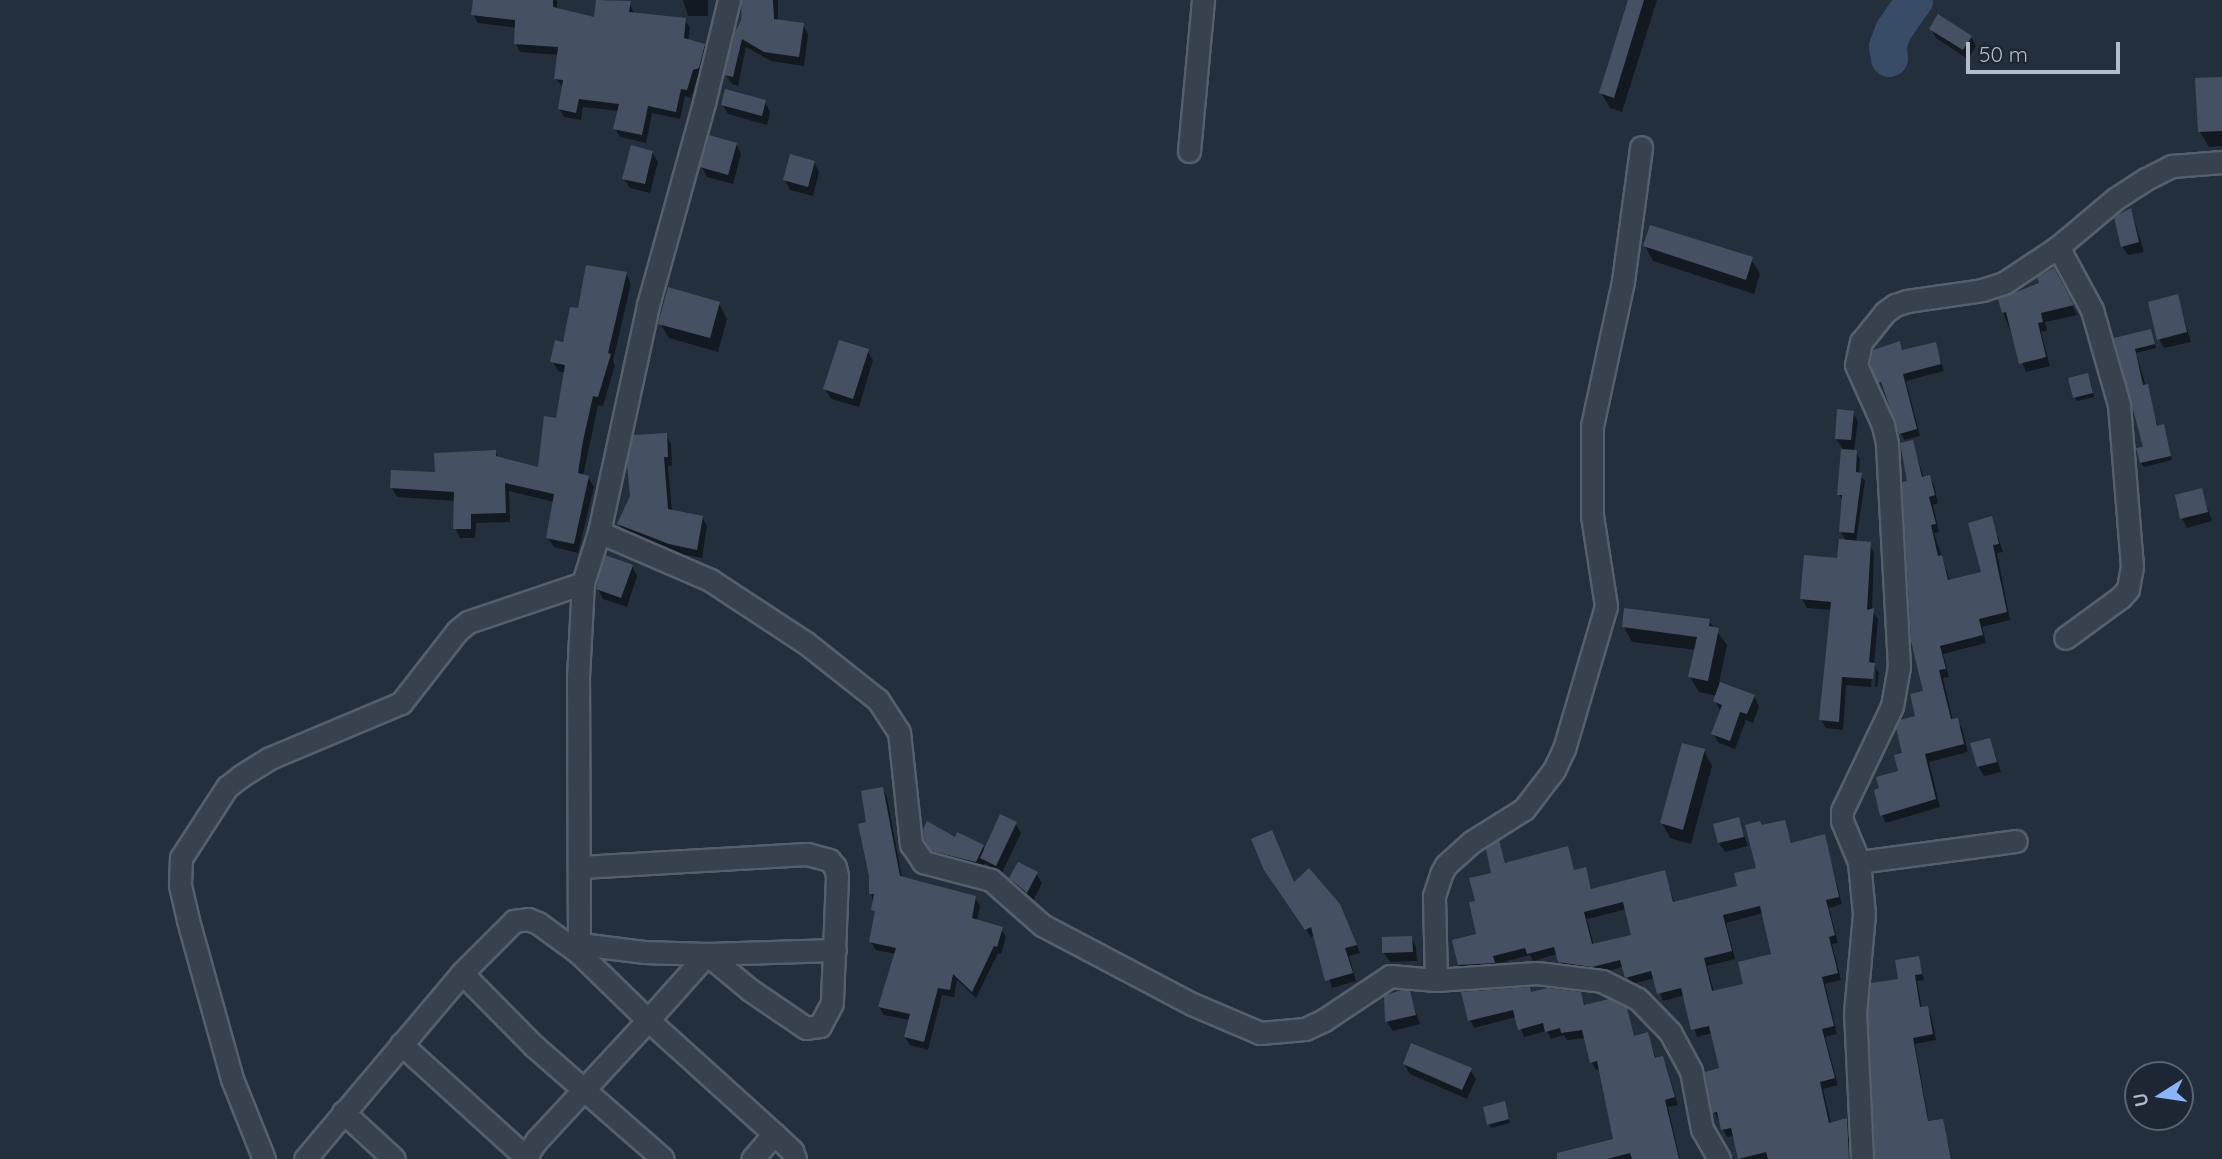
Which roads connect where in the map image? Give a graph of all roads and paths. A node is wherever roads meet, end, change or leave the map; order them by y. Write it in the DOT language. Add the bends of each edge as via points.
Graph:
graph roads {
  1 [pos="729,0"];
  2 [pos="1203,0"];
  3 [pos="1641,147"];
  4 [pos="1189,151"];
  5 [pos="2222,162"];
  6 [pos="2058,247"];
  7 [pos="599,532"];
  8 [pos="583,583"];
  9 [pos="2065,638"];
  10 [pos="2016,841"];
  11 [pos="1859,862"];
  12 [pos="581,867"];
  13 [pos="580,948"];
  14 [pos="835,950"];
  15 [pos="707,954"];
  16 [pos="462,973"];
  17 [pos="1436,980"];
  18 [pos="648,1020"];
  19 [pos="401,1044"];
  20 [pos="584,1090"];
  21 [pos="343,1112"];
  22 [pos="774,1134"];
  23 [pos="526,1158"];
  24 [pos="264,1159"];
  25 [pos="305,1159"];
  26 [pos="394,1159"];
  27 [pos="663,1159"];
  28 [pos="752,1159"];
  29 [pos="795,1159"];
  30 [pos="1719,1159"];
  31 [pos="1862,1159"];
  1 -- 7 [label="street" via="648,305"];
  2 -- 4 [label="street"];
  3 -- 17 [label="street" via="1623,281 1592,426 1592,516 1606,606 1554,769 1524,809 1473,841 1441,874 1434,896"];
  5 -- 6 [label="street" via="2172,166 2146,179"];
  6 -- 9 [label="street" via="2092,310 2119,405 2132,566 2128,589 2121,597"];
  6 -- 11 [label="street" via="1994,287 1895,305 1861,342 1856,354 1856,365 1883,425 1886,443 1899,667 1892,706 1842,811"];
  7 -- 8 [label="street"];
  7 -- 17 [label="street" via="710,580 806,643 878,700 899,732 911,845 923,862 991,880 1042,925 1192,1004 1260,1033 1289,1033 1317,1024 1390,976"];
  8 -- 12 [label="street" via="578,677"];
  8 -- 24 [label="street" via="468,622 401,703 270,758 241,776 227,787 181,858 180,885 188,920 232,1079"];
  10 -- 11 [label="street"];
  11 -- 31 [label="street" via="1864,927 1855,1013"];
  12 -- 13 [label="street"];
  12 -- 14 [label="street" via="818,855 829,860 837,876"];
  13 -- 15 [label="street"];
  13 -- 16 [label="street" via="538,923 522,919 505,926"];
  13 -- 18 [label="street"];
  14 -- 15 [label="street"];
  14 -- 15 [label="street" via="832,1003 824,1021 814,1028 806,1028 750,990"];
  15 -- 18 [label="street"];
  16 -- 19 [label="street"];
  16 -- 20 [label="street"];
  17 -- 30 [label="street" via="1565,974 1602,981 1638,999 1683,1052 1702,1129"];
  18 -- 20 [label="street"];
  18 -- 22 [label="street"];
  19 -- 21 [label="street"];
  19 -- 23 [label="street"];
  20 -- 23 [label="street"];
  20 -- 27 [label="street"];
  21 -- 25 [label="street"];
  21 -- 26 [label="street"];
  22 -- 28 [label="street"];
  22 -- 29 [label="street"];
}
